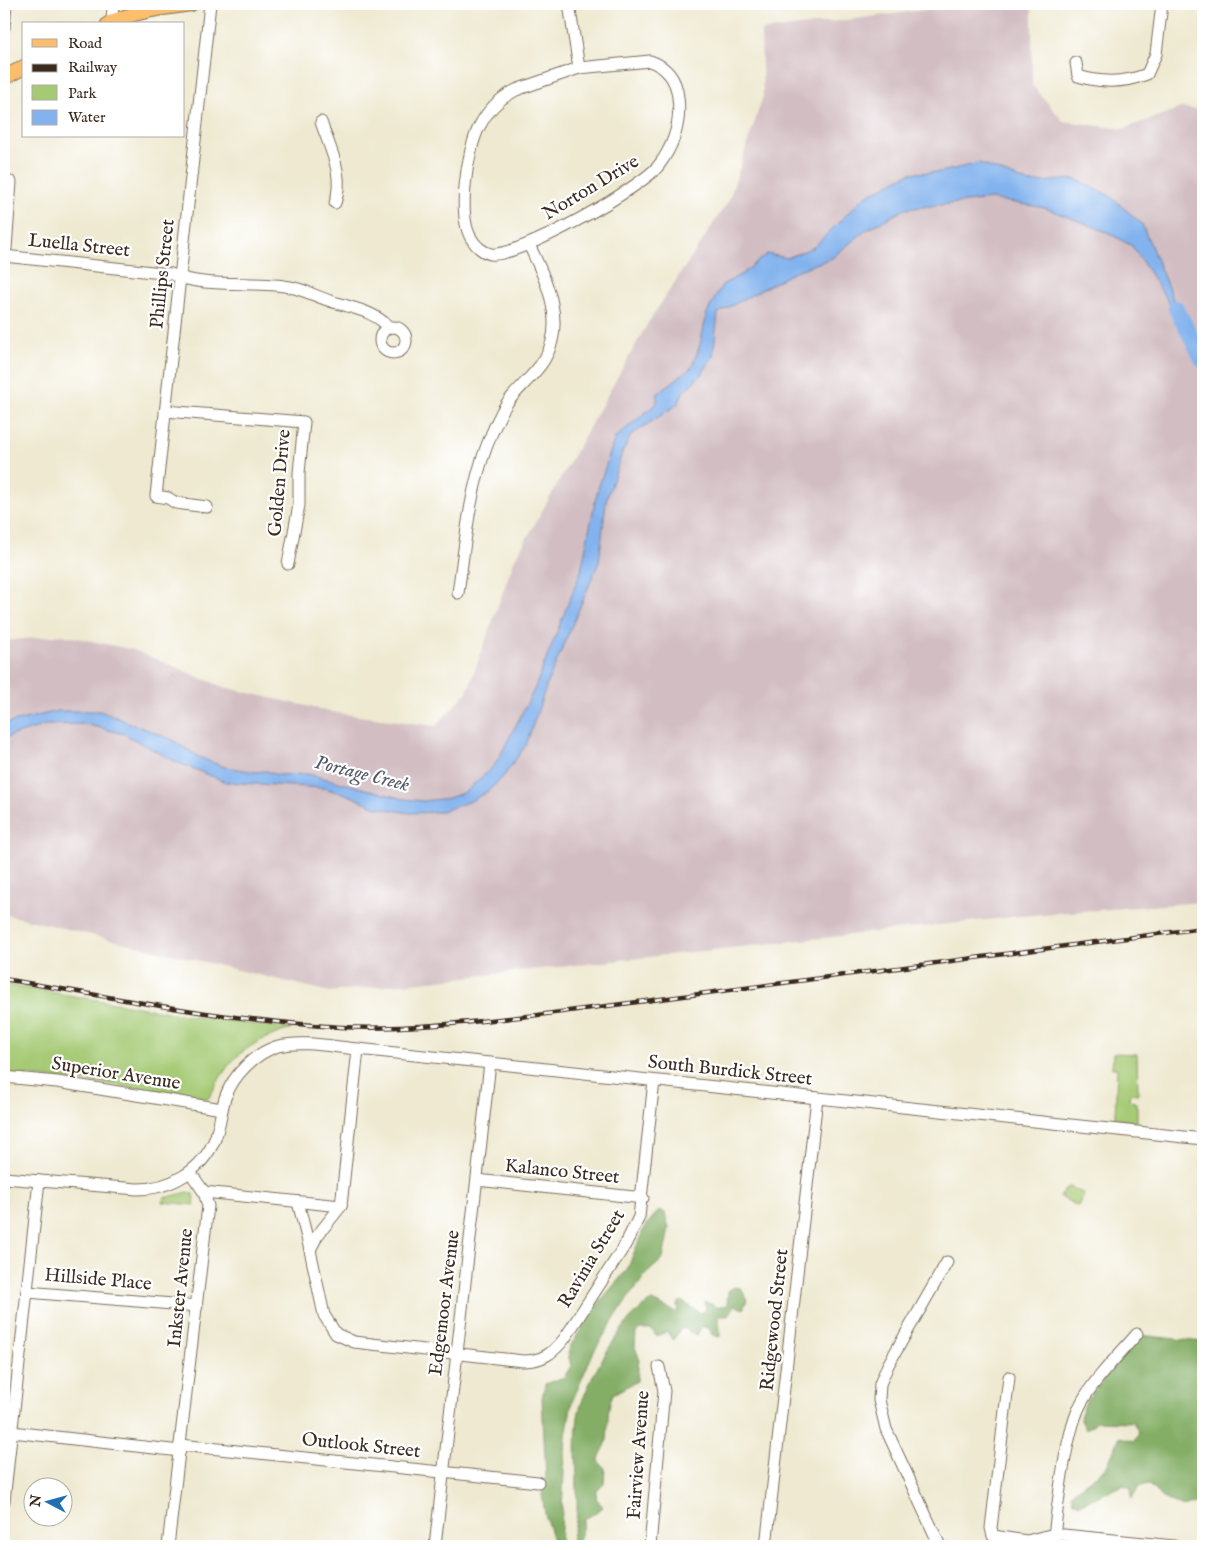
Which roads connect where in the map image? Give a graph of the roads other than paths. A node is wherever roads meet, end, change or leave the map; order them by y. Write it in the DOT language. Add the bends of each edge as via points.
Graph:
graph roads {
  1 [pos="6,4"];
  2 [pos="113,4"];
  3 [pos="191,4"];
  4 [pos="210,4"];
  5 [pos="569,4"];
  6 [pos="1162,4"];
  7 [pos="110,22"];
  8 [pos="113,22"];
  9 [pos="4,28"];
  10 [pos="1076,63"];
  11 [pos="22,68"];
  12 [pos="579,68"];
  13 [pos="4,78"];
  14 [pos="321,122"];
  15 [pos="11,182"];
  16 [pos="335,203"];
  17 [pos="529,245"];
  18 [pos="4,251"];
  19 [pos="4,256"];
  20 [pos="180,277"];
  21 [pos="388,327"];
  22 [pos="165,411"];
  23 [pos="207,506"];
  24 [pos="288,564"];
  25 [pos="458,593"];
  26 [pos="358,1049"];
  27 [pos="490,1063"];
  28 [pos="4,1077"];
  29 [pos="654,1081"];
  30 [pos="817,1098"];
  31 [pos="222,1109"];
  32 [pos="1203,1139"];
  33 [pos="190,1172"];
  34 [pos="4,1178"];
  35 [pos="477,1180"];
  36 [pos="39,1181"];
  37 [pos="204,1192"];
  38 [pos="643,1198"];
  39 [pos="298,1202"];
  40 [pos="341,1206"];
  41 [pos="310,1250"];
  42 [pos="947,1262"];
  43 [pos="27,1292"];
  44 [pos="197,1306"];
  45 [pos="1136,1334"];
  46 [pos="458,1353"];
  47 [pos="658,1367"];
  48 [pos="1009,1377"];
  49 [pos="12,1432"];
  50 [pos="180,1448"];
  51 [pos="442,1472"];
  52 [pos="538,1482"];
  53 [pos="4,1501"];
  54 [pos="1054,1534"];
  55 [pos="168,1546"];
  56 [pos="435,1546"];
  57 [pos="650,1546"];
  58 [pos="766,1546"];
  59 [pos="940,1546"];
  60 [pos="1053,1546"];
  61 [pos="1174,1546"];
  1 -- 9 [label="street"];
  2 -- 7 [label="street"];
  3 -- 8 [label="main road" via="155,9"];
  4 -- 20 [label="street, Phillips Street"];
  5 -- 12 [label="street"];
  6 -- 10 [label="street" via="1156,54 1147,74 1096,81 1078,76"];
  11 -- 13 [label="main road"];
  12 -- 17 [label="street" via="506,95 484,118 473,142 464,218 472,241 491,254"];
  12 -- 17 [label="street, Norton Drive" via="658,64 673,78 677,88 679,114 676,130 659,165 644,181"];
  14 -- 16 [label="street" via="337,169"];
  15 -- 18 [label="street"];
  17 -- 25 [label="street" via="549,289 554,321 552,339 545,359 508,402 485,450 467,526"];
  19 -- 20 [label="street, Luella Street"];
  20 -- 21 [label="street" via="290,287 379,317"];
  20 -- 22 [label="street, Phillips Street"];
  22 -- 23 [label="street, Phillips Street" via="156,496 176,503"];
  22 -- 24 [label="street, Golden Drive" via="304,422 299,504"];
  26 -- 27 [label="street, South Burdick Street"];
  26 -- 31 [label="street, South Burdick Street" via="291,1044 276,1047 256,1058 236,1078"];
  26 -- 40 [label="street"];
  27 -- 29 [label="street, South Burdick Street"];
  27 -- 35 [label="street, Edgemoor Avenue"];
  28 -- 31 [label="street, Superior Avenue" via="57,1082"];
  29 -- 30 [label="street, South Burdick Street"];
  29 -- 38 [label="street, Ravinia Street"];
  30 -- 32 [label="street, South Burdick Street"];
  30 -- 58 [label="street, Ridgewood Street"];
  31 -- 33 [label="street" via="211,1148"];
  33 -- 36 [label="street" via="178,1181 150,1189"];
  33 -- 37 [label="street, Inkster Avenue"];
  34 -- 36 [label="street"];
  35 -- 38 [label="street, Kalanco Street"];
  35 -- 46 [label="street, Edgemoor Avenue"];
  36 -- 43 [label="street"];
  37 -- 39 [label="street"];
  37 -- 44 [label="street, Inkster Avenue" via="208,1206"];
  38 -- 46 [label="street, Ravinia Street" via="639,1218 625,1245 565,1338 547,1356 523,1361"];
  39 -- 40 [label="street"];
  39 -- 41 [label="street"];
  40 -- 41 [label="street"];
  41 -- 46 [label="street" via="324,1315 336,1334 354,1342"];
  42 -- 59 [label="street" via="888,1365 880,1384 879,1400 886,1429"];
  43 -- 44 [label="street, Hillside Place"];
  43 -- 49 [label="street"];
  44 -- 50 [label="street, Inkster Avenue"];
  45 -- 54 [label="street" via="1094,1384 1076,1416 1069,1438"];
  46 -- 51 [label="street, Edgemoor Avenue"];
  47 -- 57 [label="street, Fairview Avenue" via="664,1391"];
  48 -- 54 [label="street" via="991,1528 993,1536 1027,1541"];
  49 -- 50 [label="street, Outlook Street"];
  49 -- 53 [label="street"];
  50 -- 51 [label="street, Outlook Street"];
  50 -- 55 [label="street, Inkster Avenue"];
  51 -- 52 [label="street, Outlook Street"];
  51 -- 56 [label="street, Edgemoor Avenue"];
  54 -- 60 [label="street"];
  54 -- 61 [label="street"];
}
